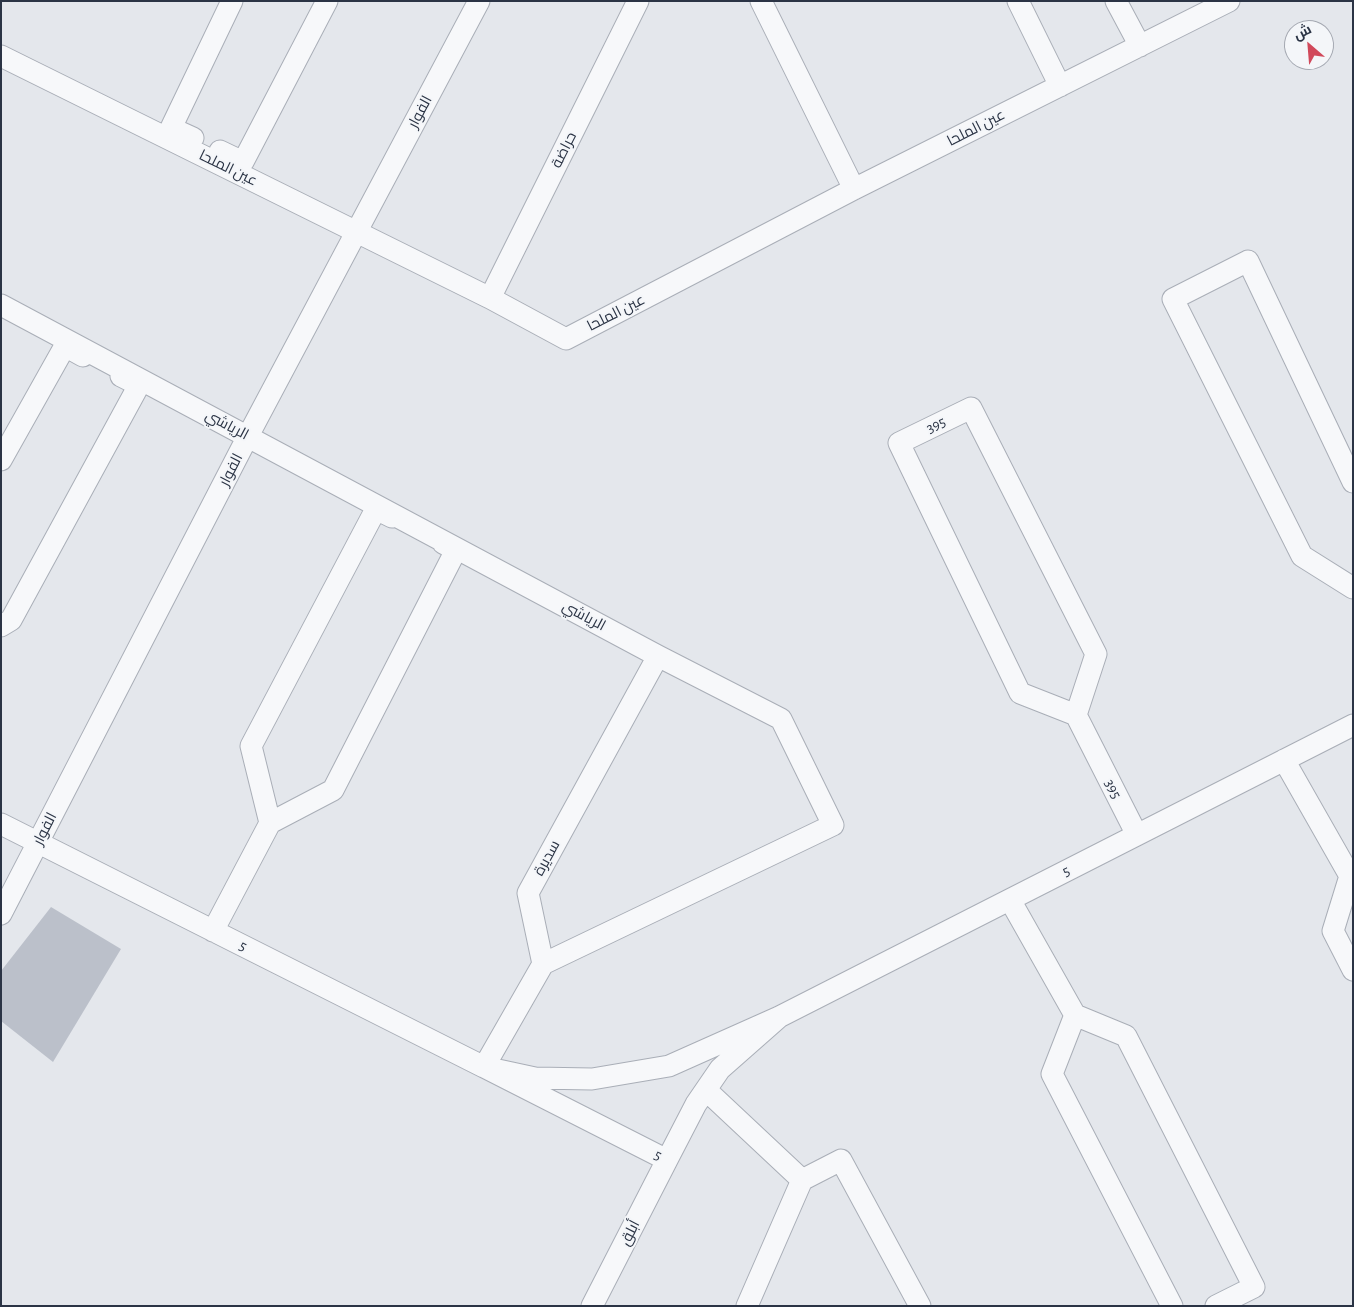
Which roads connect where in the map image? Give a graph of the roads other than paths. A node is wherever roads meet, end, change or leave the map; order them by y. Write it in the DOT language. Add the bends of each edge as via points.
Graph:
graph roads {
  1 [pos="232,1"];
  2 [pos="327,1"];
  3 [pos="479,1"];
  4 [pos="638,1"];
  5 [pos="761,1"];
  6 [pos="1018,1"];
  7 [pos="1116,1"];
  8 [pos="1229,1"];
  9 [pos="1140,46"];
  10 [pos="1,56"];
  11 [pos="1060,86"];
  12 [pos="854,189"];
  13 [pos="356,232"];
  14 [pos="490,298"];
  15 [pos="1,305"];
  16 [pos="248,436"];
  17 [pos="1,460"];
  18 [pos="1353,482"];
  19 [pos="1353,588"];
  20 [pos="1,626"];
  21 [pos="658,656"];
  22 [pos="1076,716"];
  23 [pos="1353,725"];
  24 [pos="1284,760"];
  25 [pos="270,823"];
  26 [pos="1,824"];
  27 [pos="1137,835"];
  28 [pos="38,842"];
  29 [pos="1351,876"];
  30 [pos="1010,900"];
  31 [pos="1,914"];
  32 [pos="213,930"];
  33 [pos="543,964"];
  34 [pos="1353,970"];
  35 [pos="1075,1016"];
  36 [pos="779,1017"];
  37 [pos="484,1067"];
  38 [pos="706,1090"];
  39 [pos="667,1160"];
  40 [pos="802,1180"];
  41 [pos="592,1306"];
  42 [pos="747,1306"];
  43 [pos="920,1306"];
  44 [pos="1172,1306"];
  45 [pos="1216,1306"];
  1 -- 2 [label="street" via="171,128 243,162"];
  3 -- 13 [label="street, الفوار"];
  4 -- 14 [label="street, حراضة"];
  5 -- 12 [label="street"];
  6 -- 11 [label="street"];
  7 -- 9 [label="street"];
  8 -- 9 [label="street, عين الملحا"];
  9 -- 11 [label="street, عين الملحا"];
  10 -- 13 [label="street, عين الملحا"];
  11 -- 12 [label="street, عين الملحا"];
  12 -- 14 [label="street, عين الملحا" via="566,339"];
  13 -- 14 [label="street, عين الملحا"];
  13 -- 16 [label="street, الفوار"];
  15 -- 16 [label="street, الرياشي"];
  16 -- 21 [label="street, الرياشي"];
  16 -- 28 [label="street, الفوار"];
  17 -- 20 [label="street" via="64,346 139,385 11,620"];
  18 -- 19 [label="street" via="1248,261 1173,299 1302,556"];
  21 -- 33 [label="street, سديرة" via="528,893"];
  21 -- 33 [label="street, الرياشي" via="781,719 833,825"];
  22 -- 22 [label="street, 395" via="1096,654 970,408 899,443 1020,693"];
  22 -- 27 [label="street, 395"];
  23 -- 24 [label="street, 5"];
  24 -- 27 [label="street, 5"];
  24 -- 29 [label="street"];
  25 -- 25 [label="street" via="251,746 376,509 456,550 333,790"];
  25 -- 32 [label="street"];
  26 -- 28 [label="street, 5"];
  27 -- 30 [label="street, 5"];
  28 -- 31 [label="street, الفوار"];
  28 -- 32 [label="street, 5"];
  29 -- 34 [label="street" via="1333,931"];
  30 -- 35 [label="street"];
  30 -- 36 [label="street, 5"];
  32 -- 37 [label="street, 5"];
  33 -- 37 [label="street"];
  35 -- 44 [label="street" via="1052,1074"];
  35 -- 45 [label="street" via="1126,1036 1254,1287"];
  36 -- 37 [label="street, 5" via="669,1066 592,1079 535,1078"];
  36 -- 38 [label="street, 5" via="720,1069"];
  37 -- 39 [label="street, 5"];
  38 -- 39 [label="street, 5"];
  38 -- 40 [label="street"];
  39 -- 41 [label="street, أبلق"];
  40 -- 42 [label="street"];
  40 -- 43 [label="street" via="841,1160"];
}
